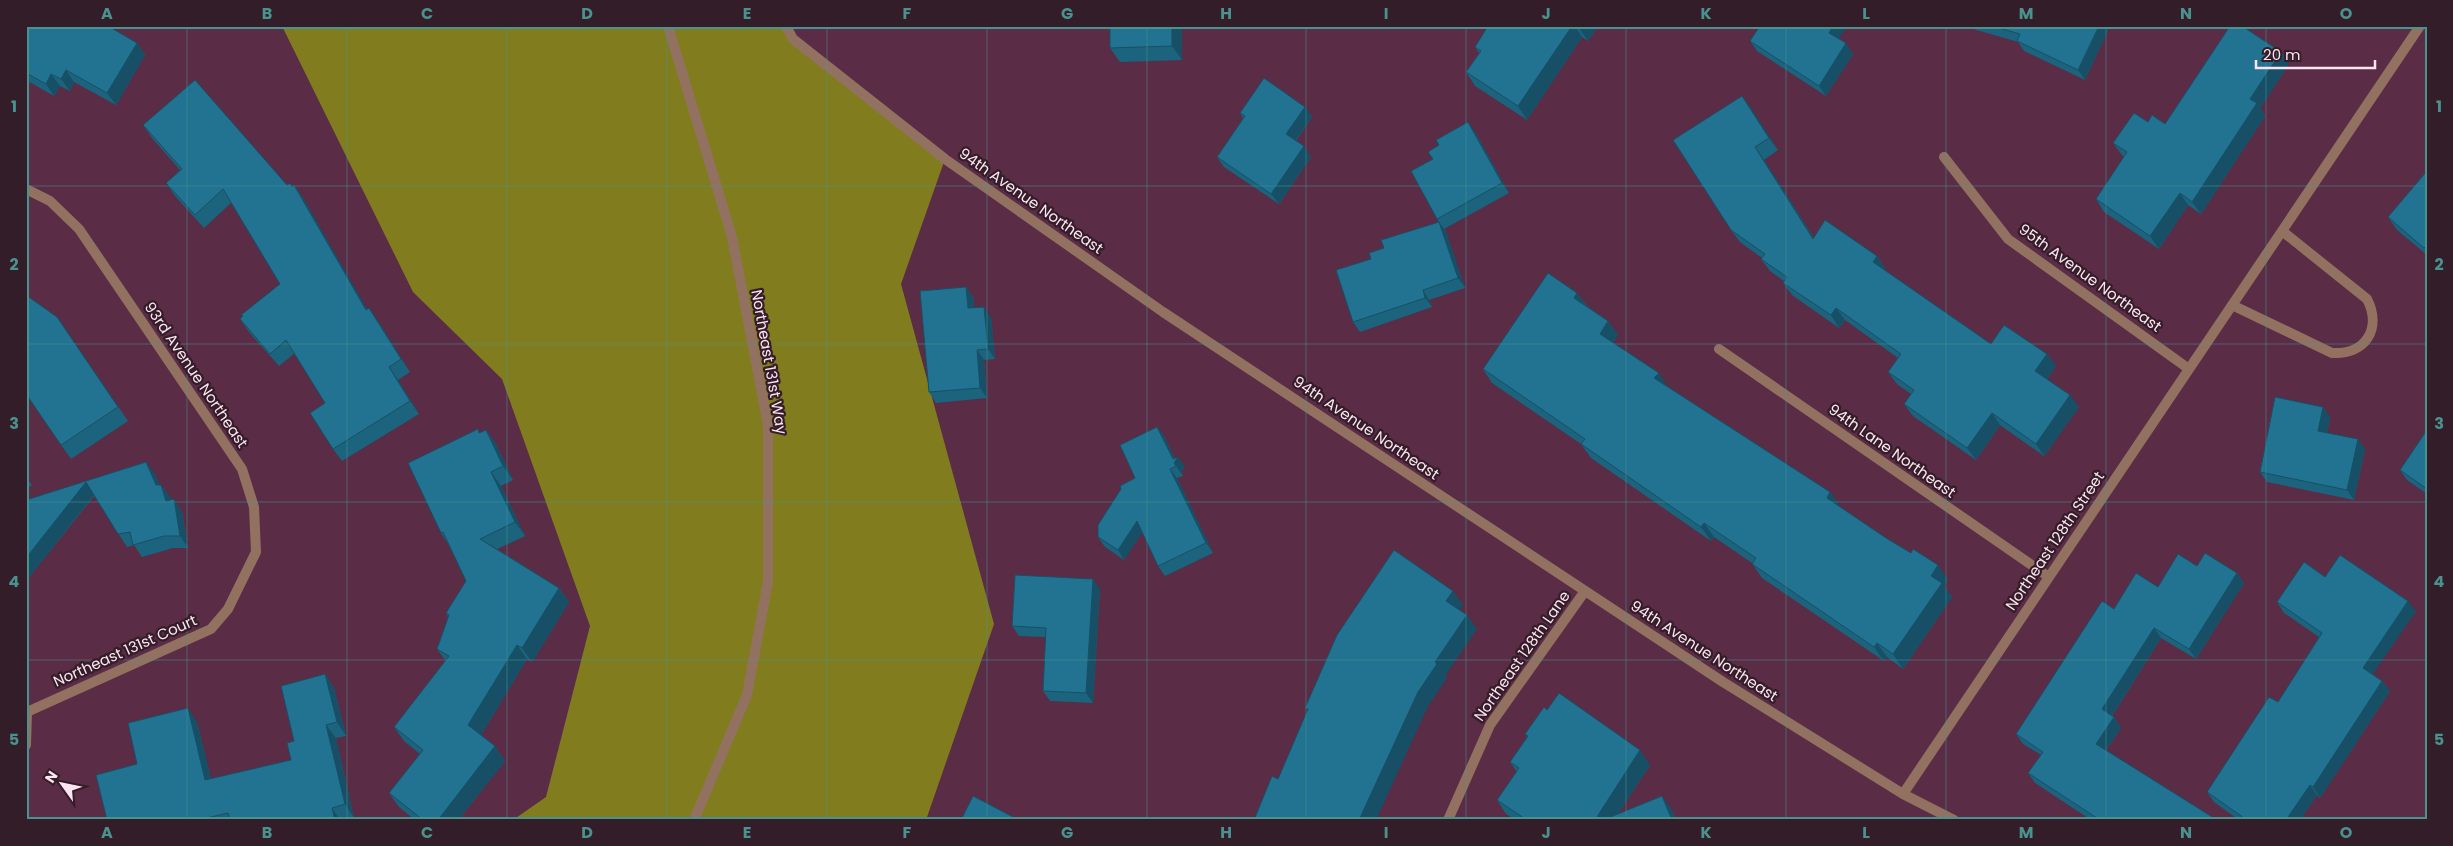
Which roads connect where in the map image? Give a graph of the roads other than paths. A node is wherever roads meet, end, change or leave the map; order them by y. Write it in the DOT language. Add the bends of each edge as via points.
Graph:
graph roads {
  1 [pos="668,26"];
  2 [pos="786,26"];
  3 [pos="2420,26"];
  4 [pos="1944,157"];
  5 [pos="26,189"];
  6 [pos="2282,230"];
  7 [pos="2232,305"];
  8 [pos="1719,349"];
  9 [pos="2189,369"];
  10 [pos="2049,577"];
  11 [pos="1585,591"];
  12 [pos="228,609"];
  13 [pos="27,712"];
  14 [pos="26,745"];
  15 [pos="1903,794"];
  16 [pos="694,820"];
  17 [pos="1448,820"];
  18 [pos="1954,820"];
  1 -- 16 [label="street, Northeast 131st Way" via="732,237 768,425 768,581 747,694"];
  2 -- 11 [label="street, 94th Avenue Northeast" via="793,39 944,159 1163,312"];
  3 -- 6 [label="street, Northeast 128th Street"];
  4 -- 9 [label="street, 95th Avenue Northeast" via="2008,239"];
  5 -- 12 [label="street, 93rd Avenue Northeast" via="50,201 79,229 242,469 254,506 256,552"];
  6 -- 7 [label="street, Northeast 128th Street"];
  6 -- 7 [label="street" via="2367,298 2373,322 2367,339 2344,354 2332,353"];
  7 -- 9 [label="street, Northeast 128th Street"];
  8 -- 10 [label="street, 94th Lane Northeast"];
  9 -- 10 [label="street, Northeast 128th Street"];
  10 -- 15 [label="street, Northeast 128th Street"];
  11 -- 15 [label="street, 94th Avenue Northeast"];
  11 -- 17 [label="street, Northeast 128th Lane" via="1490,725"];
  12 -- 13 [label="street, Northeast 131st Court" via="211,629"];
  13 -- 14 [label="street"];
  15 -- 18 [label="street, 94th Avenue Northeast"];
}
